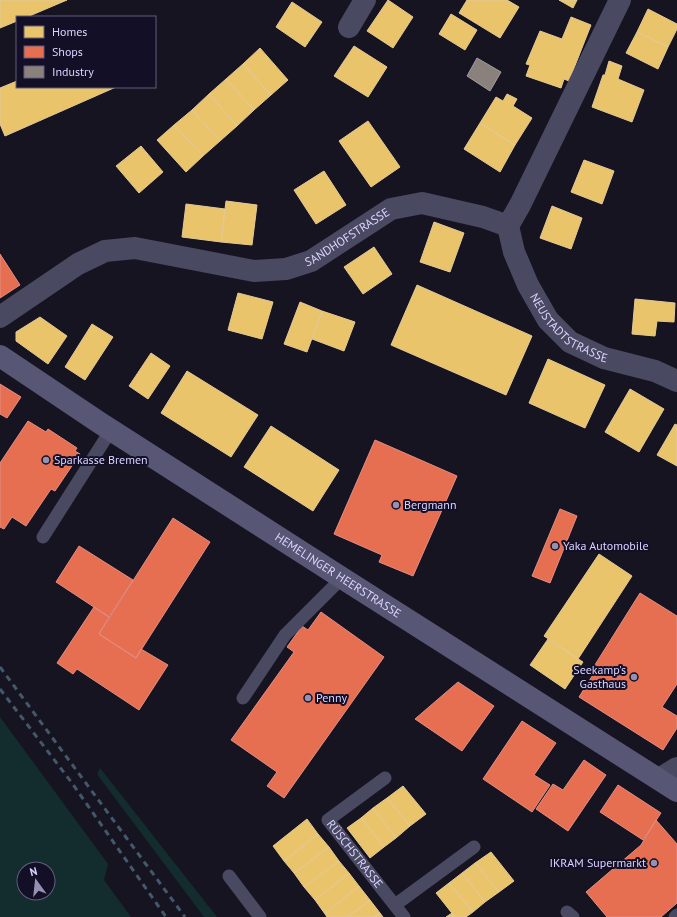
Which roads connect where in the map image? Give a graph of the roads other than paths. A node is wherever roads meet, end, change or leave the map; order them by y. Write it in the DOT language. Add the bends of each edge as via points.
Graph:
graph roads {
  1 [pos="366,0"];
  2 [pos="620,0"];
  3 [pos="348,27"];
  4 [pos="508,226"];
  5 [pos="0,317"];
  6 [pos="0,356"];
  7 [pos="677,381"];
  8 [pos="111,430"];
  9 [pos="43,537"];
  10 [pos="342,578"];
  11 [pos="243,698"];
  12 [pos="677,768"];
  13 [pos="384,778"];
  14 [pos="659,779"];
  15 [pos="677,792"];
  16 [pos="474,847"];
  17 [pos="229,876"];
  18 [pos="395,906"];
  19 [pos="677,915"];
  20 [pos="260,917"];
  21 [pos="404,917"];
  22 [pos="675,917"];
  1 -- 3 [label="street"];
  2 -- 4 [label="street"];
  4 -- 5 [label="street, SANDHOFSTRASSE" via="483,217 422,203 391,209 311,261 286,269 254,271 135,248 105,251 78,264"];
  4 -- 7 [label="street, NEUSTADTSTRASSE" via="514,252 528,285 548,320 570,342 604,358 655,371"];
  6 -- 8 [label="main road, HEMELINGER HEERSTRASSE"];
  8 -- 9 [label="lane"];
  8 -- 10 [label="main road, HEMELINGER HEERSTRASSE"];
  10 -- 11 [label="lane" via="285,635"];
  10 -- 14 [label="main road, HEMELINGER HEERSTRASSE"];
  12 -- 14 [label="street"];
  13 -- 18 [label="lane, RÜSCHSTRASSE" via="328,820"];
  14 -- 15 [label="main road, HEMELINGER HEERSTRASSE"];
  16 -- 18 [label="lane"];
  17 -- 20 [label="lane"];
  18 -- 21 [label="lane, RÜSCHSTRASSE"];
  19 -- 22 [label="lane"];
}
